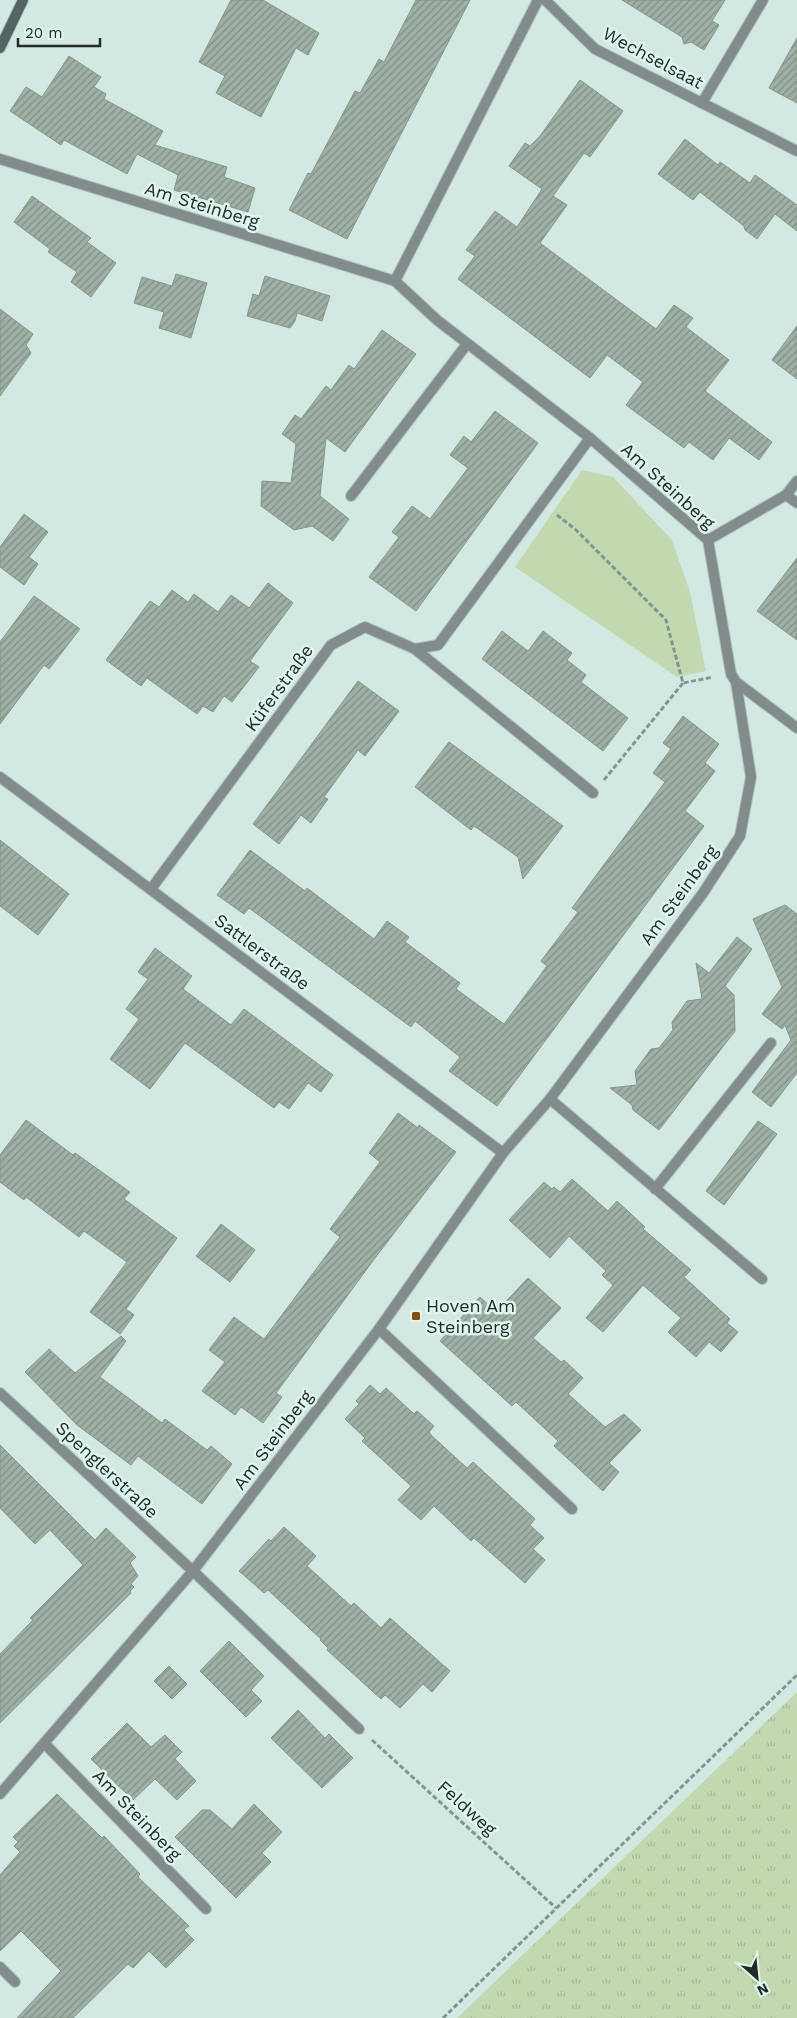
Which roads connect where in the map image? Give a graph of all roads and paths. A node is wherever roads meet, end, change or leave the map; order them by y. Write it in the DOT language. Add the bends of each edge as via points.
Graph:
graph roads {
  1 [pos="23,0"];
  2 [pos="538,0"];
  3 [pos="545,0"];
  4 [pos="763,0"];
  5 [pos="0,48"];
  6 [pos="702,103"];
  7 [pos="797,151"];
  8 [pos="0,159"];
  9 [pos="395,281"];
  10 [pos="467,344"];
  11 [pos="590,438"];
  12 [pos="797,481"];
  13 [pos="786,495"];
  14 [pos="351,496"];
  15 [pos="797,503"];
  16 [pos="575,529"];
  17 [pos="708,540"];
  18 [pos="415,650"];
  19 [pos="734,678"];
  20 [pos="683,683"];
  21 [pos="797,728"];
  22 [pos="0,777"];
  23 [pos="593,793"];
  24 [pos="151,889"];
  25 [pos="771,1043"];
  26 [pos="550,1099"];
  27 [pos="504,1153"];
  28 [pos="655,1189"];
  29 [pos="762,1279"];
  30 [pos="379,1329"];
  31 [pos="0,1394"];
  32 [pos="572,1509"];
  33 [pos="193,1571"];
  34 [pos="797,1675"];
  35 [pos="359,1729"];
  36 [pos="45,1744"];
  37 [pos="0,1794"];
  38 [pos="556,1908"];
  39 [pos="206,1909"];
  40 [pos="0,1967"];
  41 [pos="16,1982"];
  42 [pos="443,2018"];
  1 -- 5 [label="main road"];
  2 -- 9 [label="street"];
  3 -- 6 [label="street, Wechselsaat" via="595,49"];
  4 -- 6 [label="street, Wechselsaat"];
  6 -- 7 [label="street, Wechselsaat"];
  8 -- 9 [label="street, Am Steinberg"];
  9 -- 10 [label="street, Am Steinberg"];
  10 -- 11 [label="street, Am Steinberg"];
  10 -- 14 [label="street"];
  11 -- 17 [label="street, Am Steinberg"];
  11 -- 18 [label="street" via="438,645"];
  12 -- 13 [label="street"];
  13 -- 15 [label="street"];
  13 -- 17 [label="street"];
  16 -- 20 [label="path" via="666,620"];
  17 -- 19 [label="street, Am Steinberg"];
  18 -- 23 [label="street, Küferstraße"];
  18 -- 24 [label="street, Küferstraße" via="365,627 331,645"];
  19 -- 20 [label="path"];
  19 -- 21 [label="street"];
  19 -- 26 [label="street, Am Steinberg" via="751,777 740,836 703,893"];
  20 -- 23 [label="path"];
  22 -- 24 [label="street, Sattlerstraße"];
  24 -- 27 [label="street, Sattlerstraße"];
  25 -- 28 [label="street"];
  26 -- 27 [label="street, Am Steinberg"];
  26 -- 28 [label="street"];
  27 -- 30 [label="street, Am Steinberg"];
  28 -- 29 [label="street"];
  30 -- 32 [label="street"];
  30 -- 33 [label="street, Am Steinberg"];
  31 -- 33 [label="street, Spenglerstraße"];
  33 -- 35 [label="street"];
  33 -- 36 [label="street, Am Steinberg"];
  34 -- 38 [label="path"];
  35 -- 38 [label="path, Feldweg"];
  36 -- 37 [label="street, Am Steinberg"];
  36 -- 39 [label="street, Am Steinberg"];
  38 -- 42 [label="path"];
  40 -- 41 [label="street"];
}
